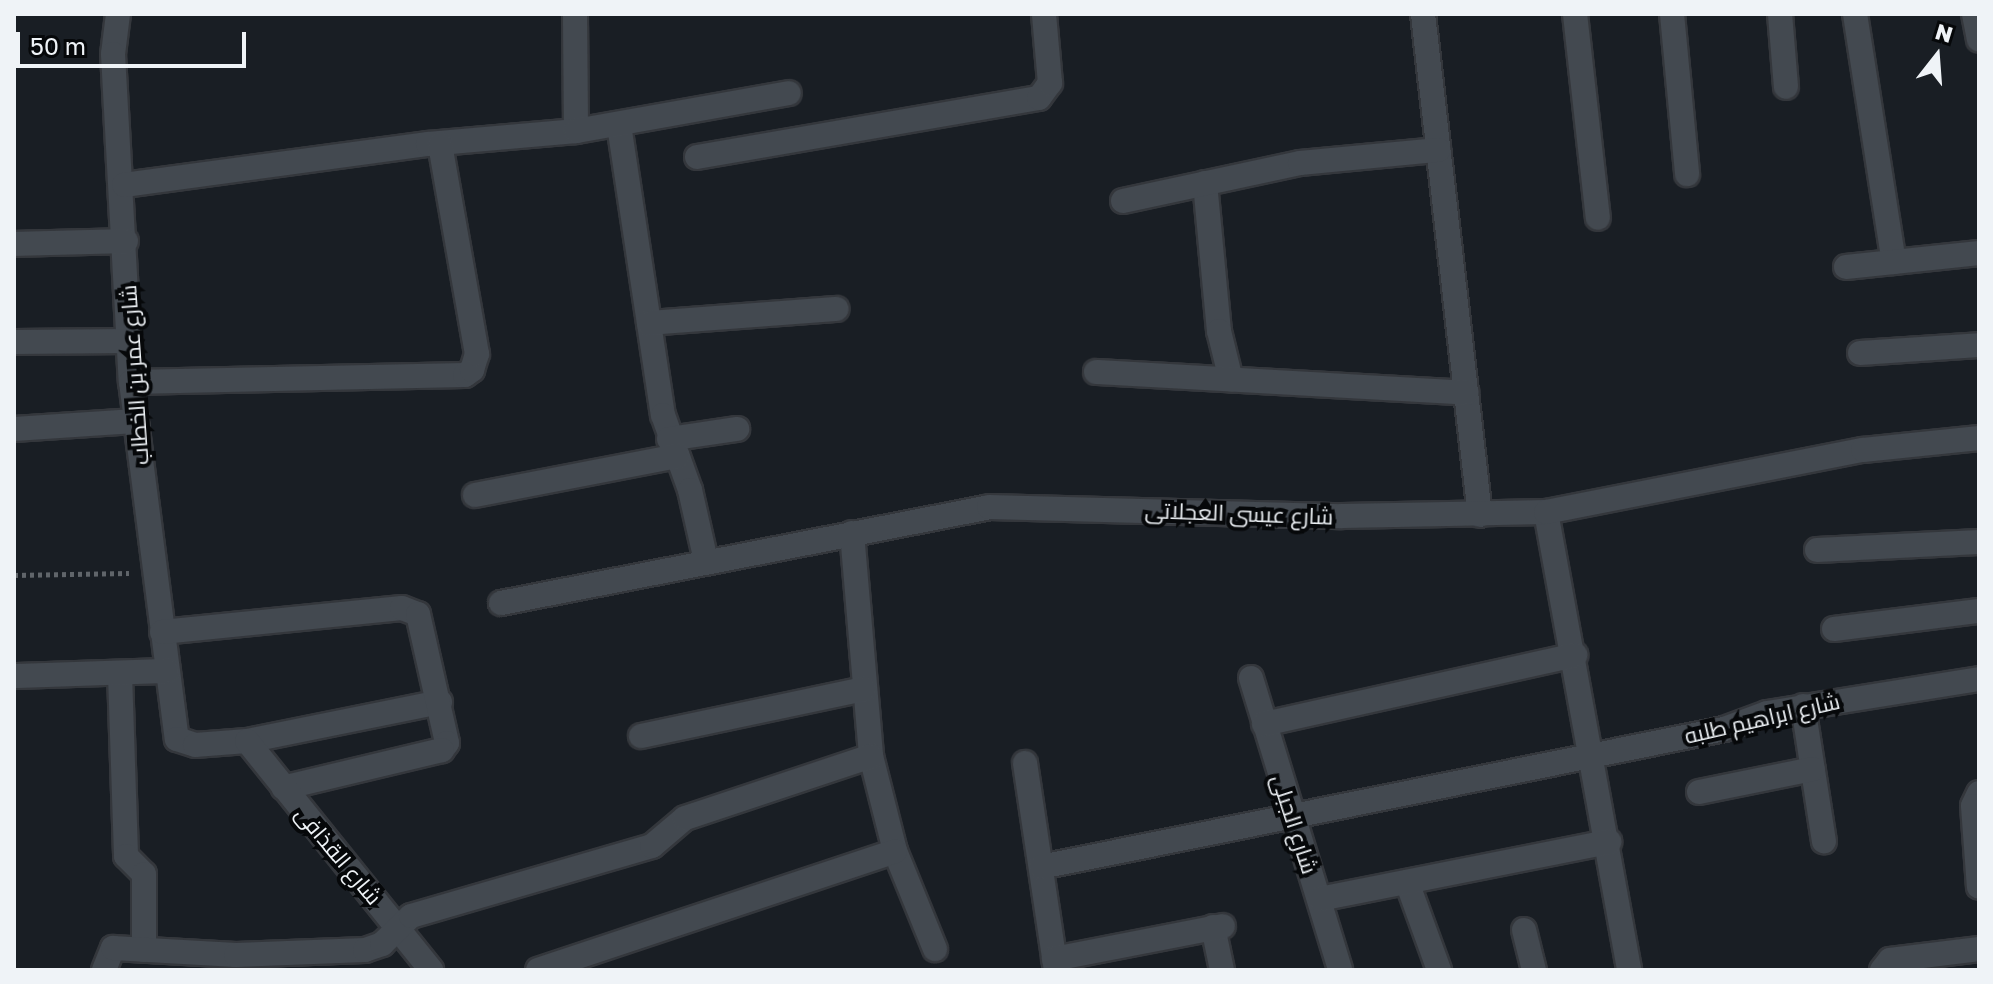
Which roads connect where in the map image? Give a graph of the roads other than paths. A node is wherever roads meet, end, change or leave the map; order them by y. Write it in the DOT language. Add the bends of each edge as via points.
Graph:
graph roads {
  1 [pos="118,14"];
  2 [pos="575,14"];
  3 [pos="1044,14"];
  4 [pos="1423,14"];
  5 [pos="1575,14"];
  6 [pos="1672,14"];
  7 [pos="1780,14"];
  8 [pos="1855,14"];
  9 [pos="1974,14"];
  10 [pos="1979,40"];
  11 [pos="1786,87"];
  12 [pos="789,93"];
  13 [pos="619,125"];
  14 [pos="576,131"];
  15 [pos="440,144"];
  16 [pos="1438,150"];
  17 [pos="697,157"];
  18 [pos="1687,174"];
  19 [pos="1205,183"];
  20 [pos="124,185"];
  21 [pos="1123,201"];
  22 [pos="1598,218"];
  23 [pos="126,241"];
  24 [pos="14,244"];
  25 [pos="1979,253"];
  26 [pos="1894,262"];
  27 [pos="1846,267"];
  28 [pos="836,309"];
  29 [pos="649,323"];
  30 [pos="130,341"];
  31 [pos="14,342"];
  32 [pos="1979,345"];
  33 [pos="1860,353"];
  34 [pos="1096,372"];
  35 [pos="1231,380"];
  36 [pos="131,382"];
  37 [pos="1466,393"];
  38 [pos="135,421"];
  39 [pos="14,429"];
  40 [pos="737,429"];
  41 [pos="1979,438"];
  42 [pos="673,447"];
  43 [pos="475,495"];
  44 [pos="1546,512"];
  45 [pos="1480,515"];
  46 [pos="852,533"];
  47 [pos="1979,542"];
  48 [pos="1817,550"];
  49 [pos="706,561"];
  50 [pos="501,603"];
  51 [pos="1979,611"];
  52 [pos="1834,629"];
  53 [pos="162,632"];
  54 [pos="1575,655"];
  55 [pos="167,671"];
  56 [pos="120,674"];
  57 [pos="14,676"];
  58 [pos="1251,678"];
  59 [pos="1979,679"];
  60 [pos="864,689"];
  61 [pos="440,702"];
  62 [pos="1803,706"];
  63 [pos="1264,724"];
  64 [pos="641,736"];
  65 [pos="247,741"];
  66 [pos="1593,752"];
  67 [pos="871,756"];
  68 [pos="1025,763"];
  69 [pos="1813,769"];
  70 [pos="283,788"];
  71 [pos="1699,792"];
  72 [pos="1979,793"];
  73 [pos="1291,815"];
  74 [pos="1824,841"];
  75 [pos="1609,842"];
  76 [pos="895,851"];
  77 [pos="1041,867"];
  78 [pos="1407,882"];
  79 [pos="1979,887"];
  80 [pos="1320,899"];
  81 [pos="399,925"];
  82 [pos="1524,930"];
  83 [pos="935,949"];
  84 [pos="1979,949"];
  85 [pos="144,950"];
  86 [pos="1055,965"];
  87 [pos="104,970"];
  88 [pos="431,970"];
  89 [pos="538,970"];
  90 [pos="1222,970"];
  91 [pos="1340,970"];
  92 [pos="1439,970"];
  93 [pos="1534,970"];
  94 [pos="1629,970"];
  95 [pos="1882,970"];
  1 -- 20 [label="street, شارع عمر بن الخطاب" via="113,54"];
  2 -- 14 [label="street"];
  3 -- 17 [label="street" via="1050,83 1039,98"];
  4 -- 16 [label="street"];
  5 -- 22 [label="street"];
  6 -- 18 [label="street"];
  7 -- 11 [label="street"];
  8 -- 26 [label="street"];
  9 -- 10 [label="street"];
  12 -- 13 [label="street"];
  13 -- 14 [label="street"];
  13 -- 29 [label="street"];
  14 -- 15 [label="street"];
  15 -- 20 [label="street"];
  15 -- 36 [label="street" via="477,354 472,370 465,375"];
  16 -- 19 [label="street" via="1300,163"];
  16 -- 37 [label="street"];
  19 -- 21 [label="street"];
  19 -- 35 [label="street" via="1219,331"];
  20 -- 23 [label="street, شارع عمر بن الخطاب"];
  23 -- 24 [label="street"];
  23 -- 30 [label="street, شارع عمر بن الخطاب"];
  25 -- 26 [label="street"];
  26 -- 27 [label="street"];
  28 -- 29 [label="street"];
  29 -- 42 [label="street"];
  30 -- 31 [label="street"];
  30 -- 36 [label="street, شارع عمر بن الخطاب"];
  32 -- 33 [label="street"];
  34 -- 35 [label="street"];
  35 -- 37 [label="street"];
  36 -- 38 [label="street, شارع عمر بن الخطاب"];
  37 -- 45 [label="street"];
  38 -- 39 [label="street"];
  38 -- 53 [label="street, شارع عمر بن الخطاب"];
  40 -- 42 [label="street"];
  41 -- 44 [label="street, شارع عيسى العجلاتى" via="1863,450"];
  42 -- 43 [label="street"];
  42 -- 49 [label="street"];
  44 -- 45 [label="street, شارع عيسى العجلاتى"];
  44 -- 54 [label="street"];
  45 -- 46 [label="street, شارع عيسى العجلاتى" via="989,507"];
  46 -- 49 [label="street, شارع عيسى العجلاتى"];
  46 -- 60 [label="street"];
  47 -- 48 [label="street"];
  49 -- 50 [label="street, شارع عيسى العجلاتى"];
  51 -- 52 [label="street"];
  53 -- 55 [label="street, شارع عمر بن الخطاب"];
  53 -- 61 [label="street" via="410,609 421,622"];
  54 -- 63 [label="street"];
  54 -- 66 [label="street"];
  55 -- 56 [label="street"];
  55 -- 65 [label="street, شارع عمر بن الخطاب" via="176,735 183,744"];
  56 -- 57 [label="street"];
  56 -- 85 [label="street" via="126,856 144,874"];
  58 -- 63 [label="street, شارع الجبلى"];
  59 -- 62 [label="street, شارع ابراهيم طلبه"];
  60 -- 64 [label="street"];
  60 -- 67 [label="street"];
  61 -- 65 [label="street"];
  61 -- 70 [label="street" via="448,737 442,750"];
  62 -- 66 [label="street, شارع ابراهيم طلبه" via="1724,729"];
  62 -- 69 [label="street"];
  63 -- 73 [label="street, شارع الجبلى"];
  65 -- 70 [label="street, شارع القذافى"];
  66 -- 73 [label="street, شارع ابراهيم طلبه"];
  66 -- 75 [label="street"];
  67 -- 76 [label="street"];
  67 -- 81 [label="street" via="685,818 652,846 411,916"];
  68 -- 77 [label="street"];
  69 -- 71 [label="street"];
  69 -- 74 [label="street"];
  70 -- 81 [label="street, شارع القذافى"];
  72 -- 79 [label="street" via="1973,806"];
  73 -- 77 [label="street, شارع ابراهيم طلبه"];
  73 -- 80 [label="street, شارع الجبلى"];
  75 -- 78 [label="street"];
  75 -- 94 [label="street"];
  76 -- 83 [label="street"];
  76 -- 89 [label="street"];
  77 -- 86 [label="street"];
  78 -- 80 [label="street"];
  78 -- 92 [label="street"];
  80 -- 91 [label="street, شارع الجبلى"];
  81 -- 85 [label="street" via="382,944 343,953"];
  81 -- 88 [label="street, شارع القذافى"];
  82 -- 93 [label="street"];
  84 -- 95 [label="street" via="1890,960"];
  85 -- 87 [label="street" via="113,948"];
  86 -- 90 [label="street" via="1218,926"];
}
